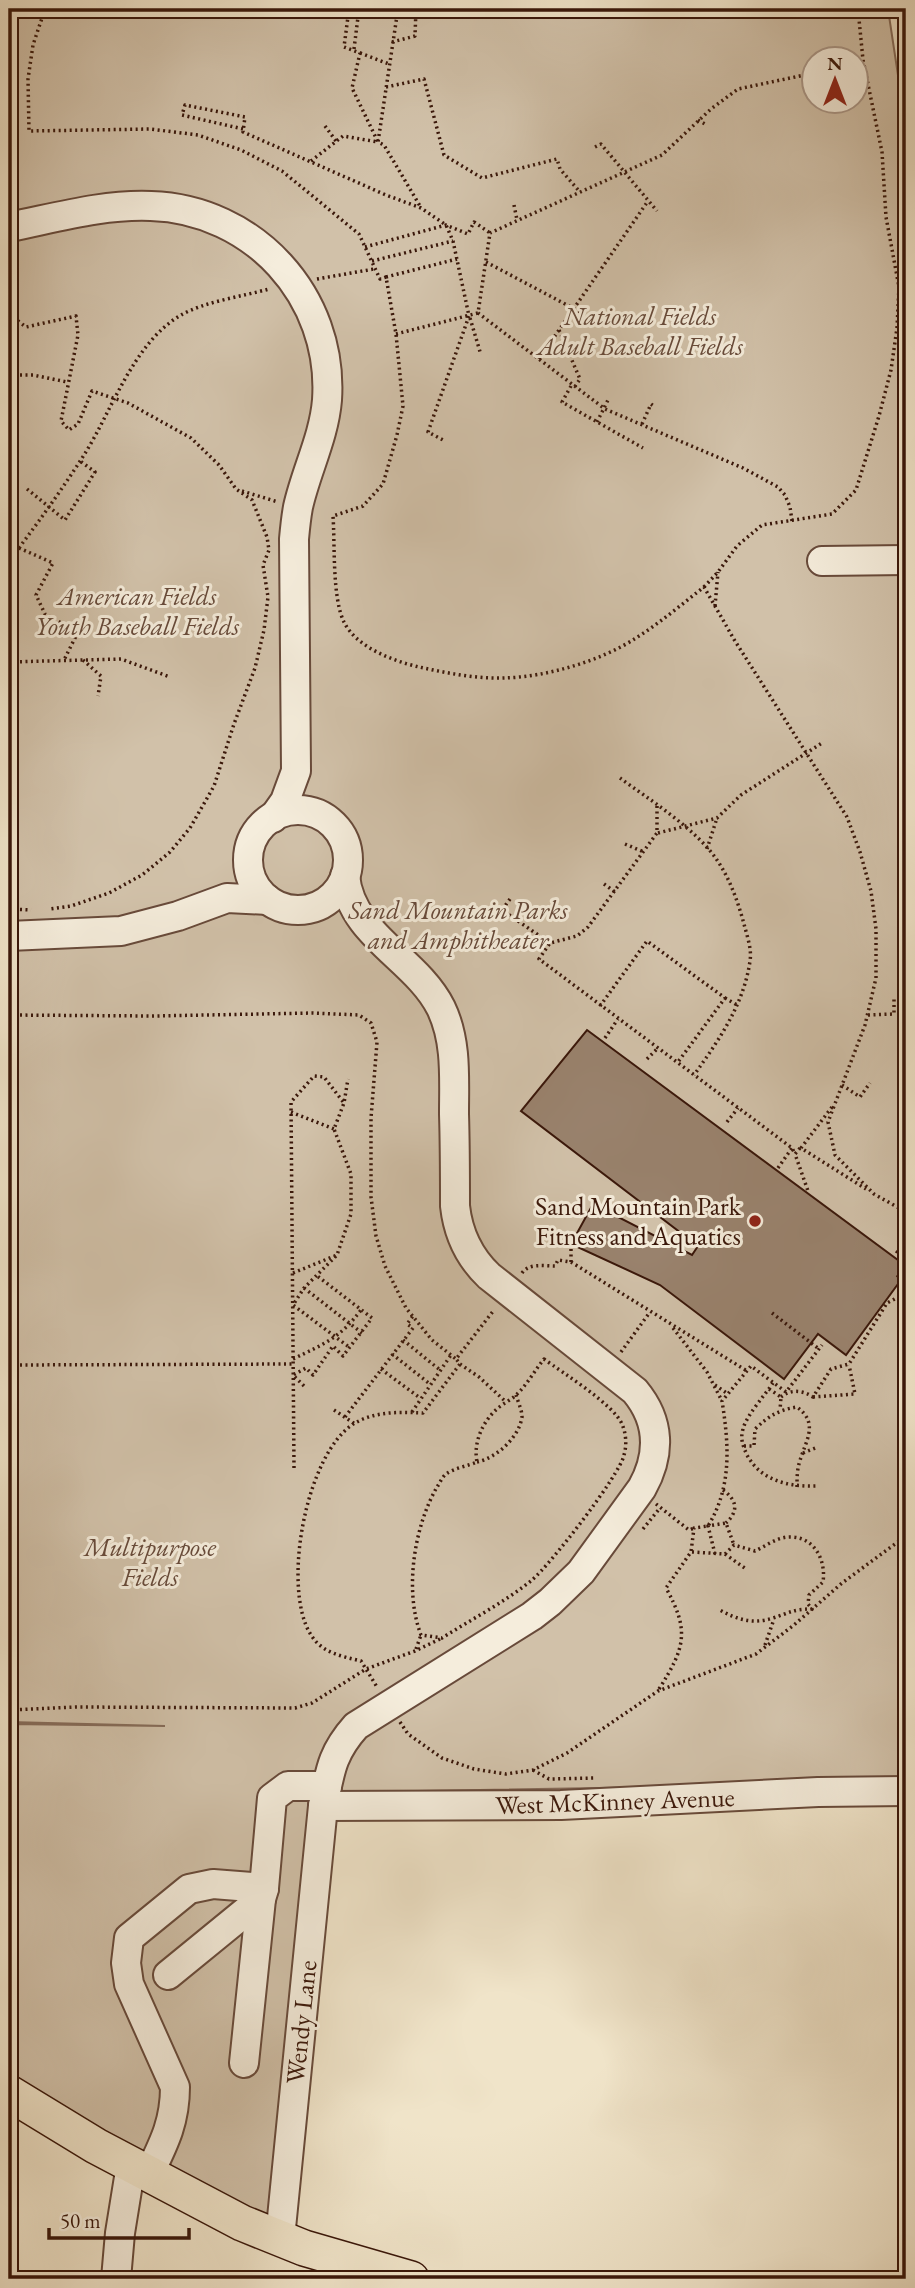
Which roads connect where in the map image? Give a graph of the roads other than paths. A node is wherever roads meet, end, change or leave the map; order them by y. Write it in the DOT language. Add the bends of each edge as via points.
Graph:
graph roads {
  1 [pos="9,227"];
  2 [pos="906,560"];
  3 [pos="822,561"];
  4 [pos="296,771"];
  5 [pos="320,816"];
  6 [pos="273,818"];
  7 [pos="248,862"];
  8 [pos="345,876"];
  9 [pos="268,900"];
  10 [pos="217,901"];
  11 [pos="315,906"];
  12 [pos="362,921"];
  13 [pos="9,936"];
  14 [pos="903,1788"];
  15 [pos="325,1796"];
  16 [pos="263,1894"];
  17 [pos="168,1975"];
  18 [pos="244,2063"];
  19 [pos="9,2093"];
  20 [pos="140,2169"];
  21 [pos="280,2238"];
  22 [pos="116,2279"];
  23 [pos="411,2279"];
  1 -- 4 [label="street" via="128,206 180,208 208,215 255,242 285,269 309,308 318,332 327,388 325,419 298,507 294,539"];
  2 -- 3 [label="street"];
  4 -- 5 [label="street"];
  4 -- 6 [label="street"];
  5 -- 6 [label="street" via="298,810"];
  5 -- 8 [label="street" via="340,832 347,848"];
  6 -- 7 [label="street" via="257,832"];
  7 -- 9 [label="street" via="251,878"];
  7 -- 10 [label="street"];
  8 -- 11 [label="street" via="334,895"];
  8 -- 12 [label="street" via="352,906"];
  9 -- 10 [label="street"];
  9 -- 11 [label="street" via="287,909"];
  10 -- 13 [label="street" via="121,931"];
  11 -- 12 [label="street"];
  12 -- 15 [label="street, Wendy Lane" via="432,994 448,1025 454,1058 457,1219 469,1250 478,1265 508,1292 635,1391 651,1417 656,1448 642,1488 565,1589 532,1616 356,1727 333,1759"];
  14 -- 15 [label="street, West McKinney Avenue" via="561,1805"];
  15 -- 16 [label="street, West McKinney Avenue" via="288,1786 272,1798"];
  15 -- 21 [label="street, Wendy Lane"];
  16 -- 17 [label="street"];
  16 -- 18 [label="street, West McKinney Avenue"];
  16 -- 20 [label="street" via="214,1884 189,1889 129,1938 129,1983 175,2087 169,2134"];
  19 -- 20 [label="main road"];
  20 -- 21 [label="main road"];
  20 -- 22 [label="street" via="120,2233"];
  21 -- 23 [label="main road"];
}
